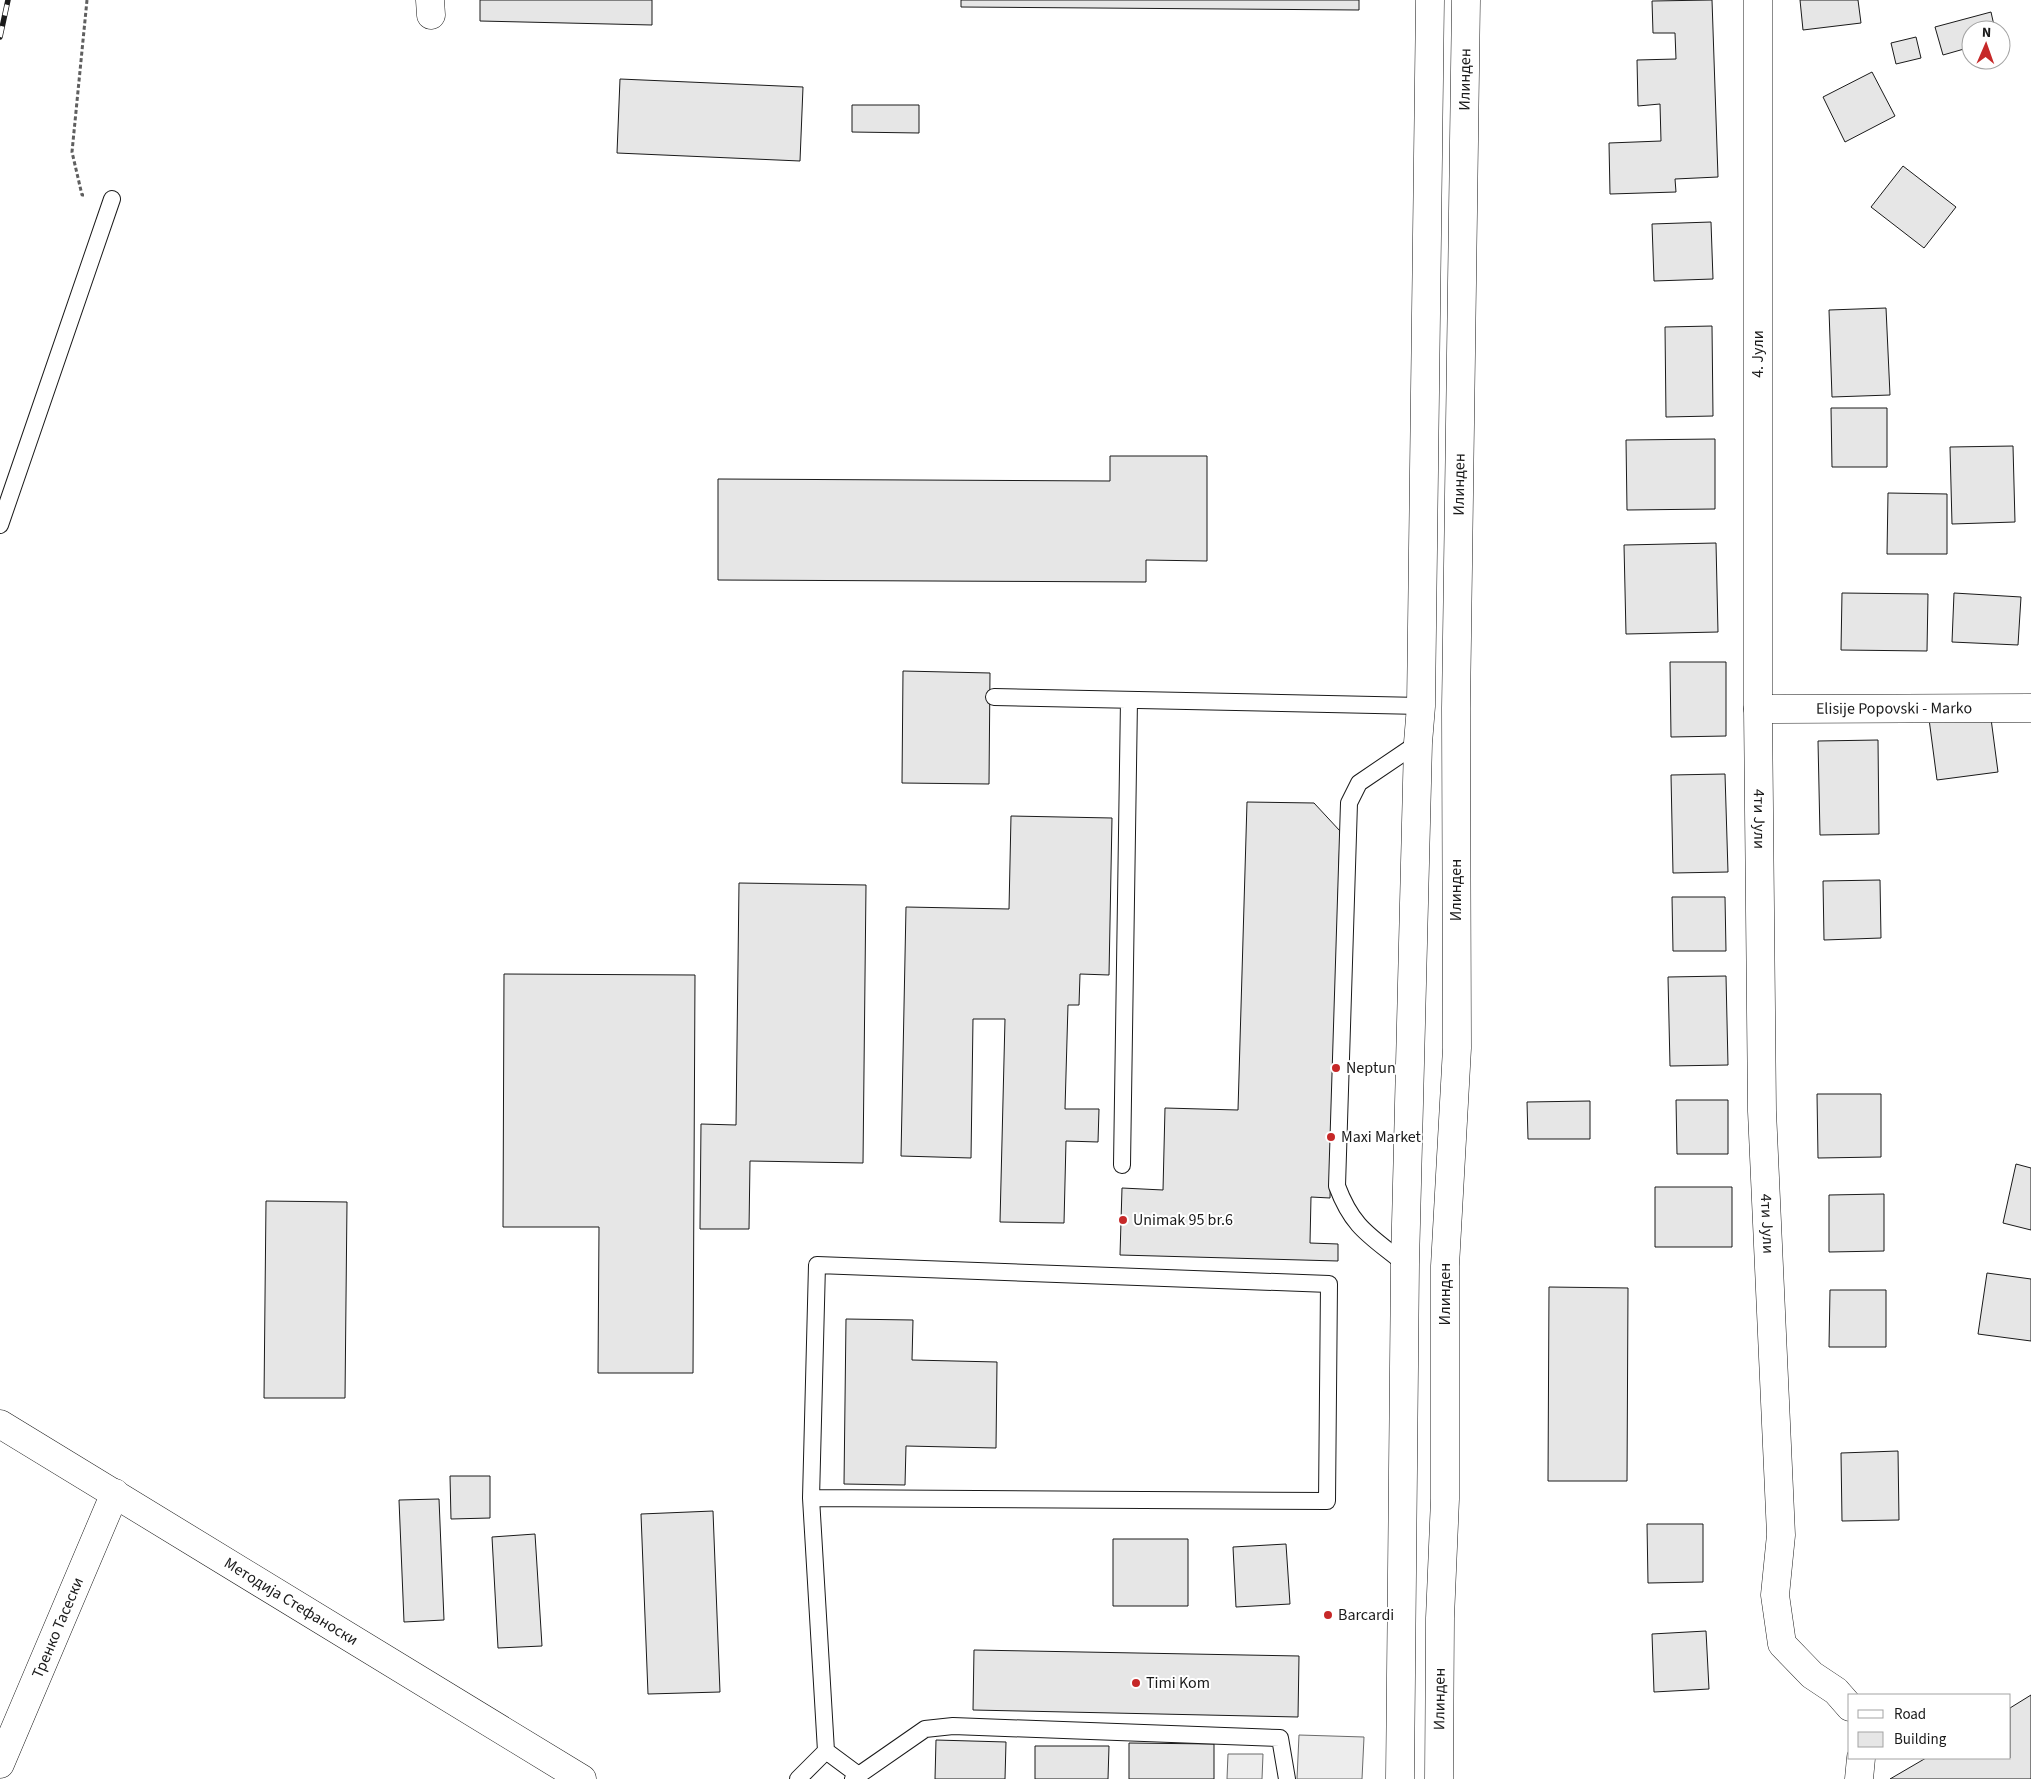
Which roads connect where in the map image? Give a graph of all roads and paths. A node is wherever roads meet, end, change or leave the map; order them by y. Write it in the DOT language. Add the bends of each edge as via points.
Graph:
graph roads {
  1 [pos="87,0"];
  2 [pos="1430,0"];
  3 [pos="1466,0"];
  4 [pos="1758,0"];
  5 [pos="112,199"];
  6 [pos="0,525"];
  7 [pos="994,697"];
  8 [pos="1129,700"];
  9 [pos="1421,706"];
  10 [pos="2031,708"];
  11 [pos="1758,709"];
  12 [pos="1418,743"];
  13 [pos="1122,1164"];
  14 [pos="1405,1264"];
  15 [pos="0,1424"];
  16 [pos="115,1493"];
  17 [pos="811,1498"];
  18 [pos="1848,1705"];
  19 [pos="826,1750"];
  20 [pos="1861,1759"];
  21 [pos="0,1764"];
  22 [pos="855,1777"];
  23 [pos="582,1779"];
  24 [pos="798,1779"];
  25 [pos="1287,1779"];
  26 [pos="1400,1779"];
  27 [pos="1439,1779"];
  28 [pos="1859,1779"];
  1 -- 5 [label="path" via="72,152 82,195"];
  2 -- 9 [label="main road"];
  3 -- 27 [label="main road, Илинден" via="1456,708 1457,1048 1445,1266 1445,1499"];
  4 -- 11 [label="main road, 4. Јули"];
  5 -- 6 [label="lane"];
  7 -- 8 [label="lane"];
  8 -- 9 [label="lane"];
  8 -- 13 [label="lane"];
  9 -- 12 [label="main road"];
  10 -- 11 [label="main road, Elisije Popovski - Marko"];
  11 -- 18 [label="main road, 4ти Јули" via="1762,1111 1781,1535 1775,1595 1782,1644"];
  12 -- 14 [label="main road"];
  12 -- 14 [label="lane" via="1359,783 1349,804 1337,1186 1357,1225"];
  14 -- 26 [label="main road"];
  15 -- 16 [label="main road, Методија Стефаноски"];
  16 -- 21 [label="main road, Тренко Тасески"];
  16 -- 23 [label="main road, Методија Стефаноски"];
  17 -- 17 [label="lane" via="817,1265 1329,1284 1327,1501"];
  17 -- 19 [label="lane"];
  19 -- 22 [label="lane"];
  19 -- 24 [label="lane"];
  20 -- 28 [label="main road"];
  22 -- 25 [label="lane" via="925,1729 953,1726 1280,1738"];
}
